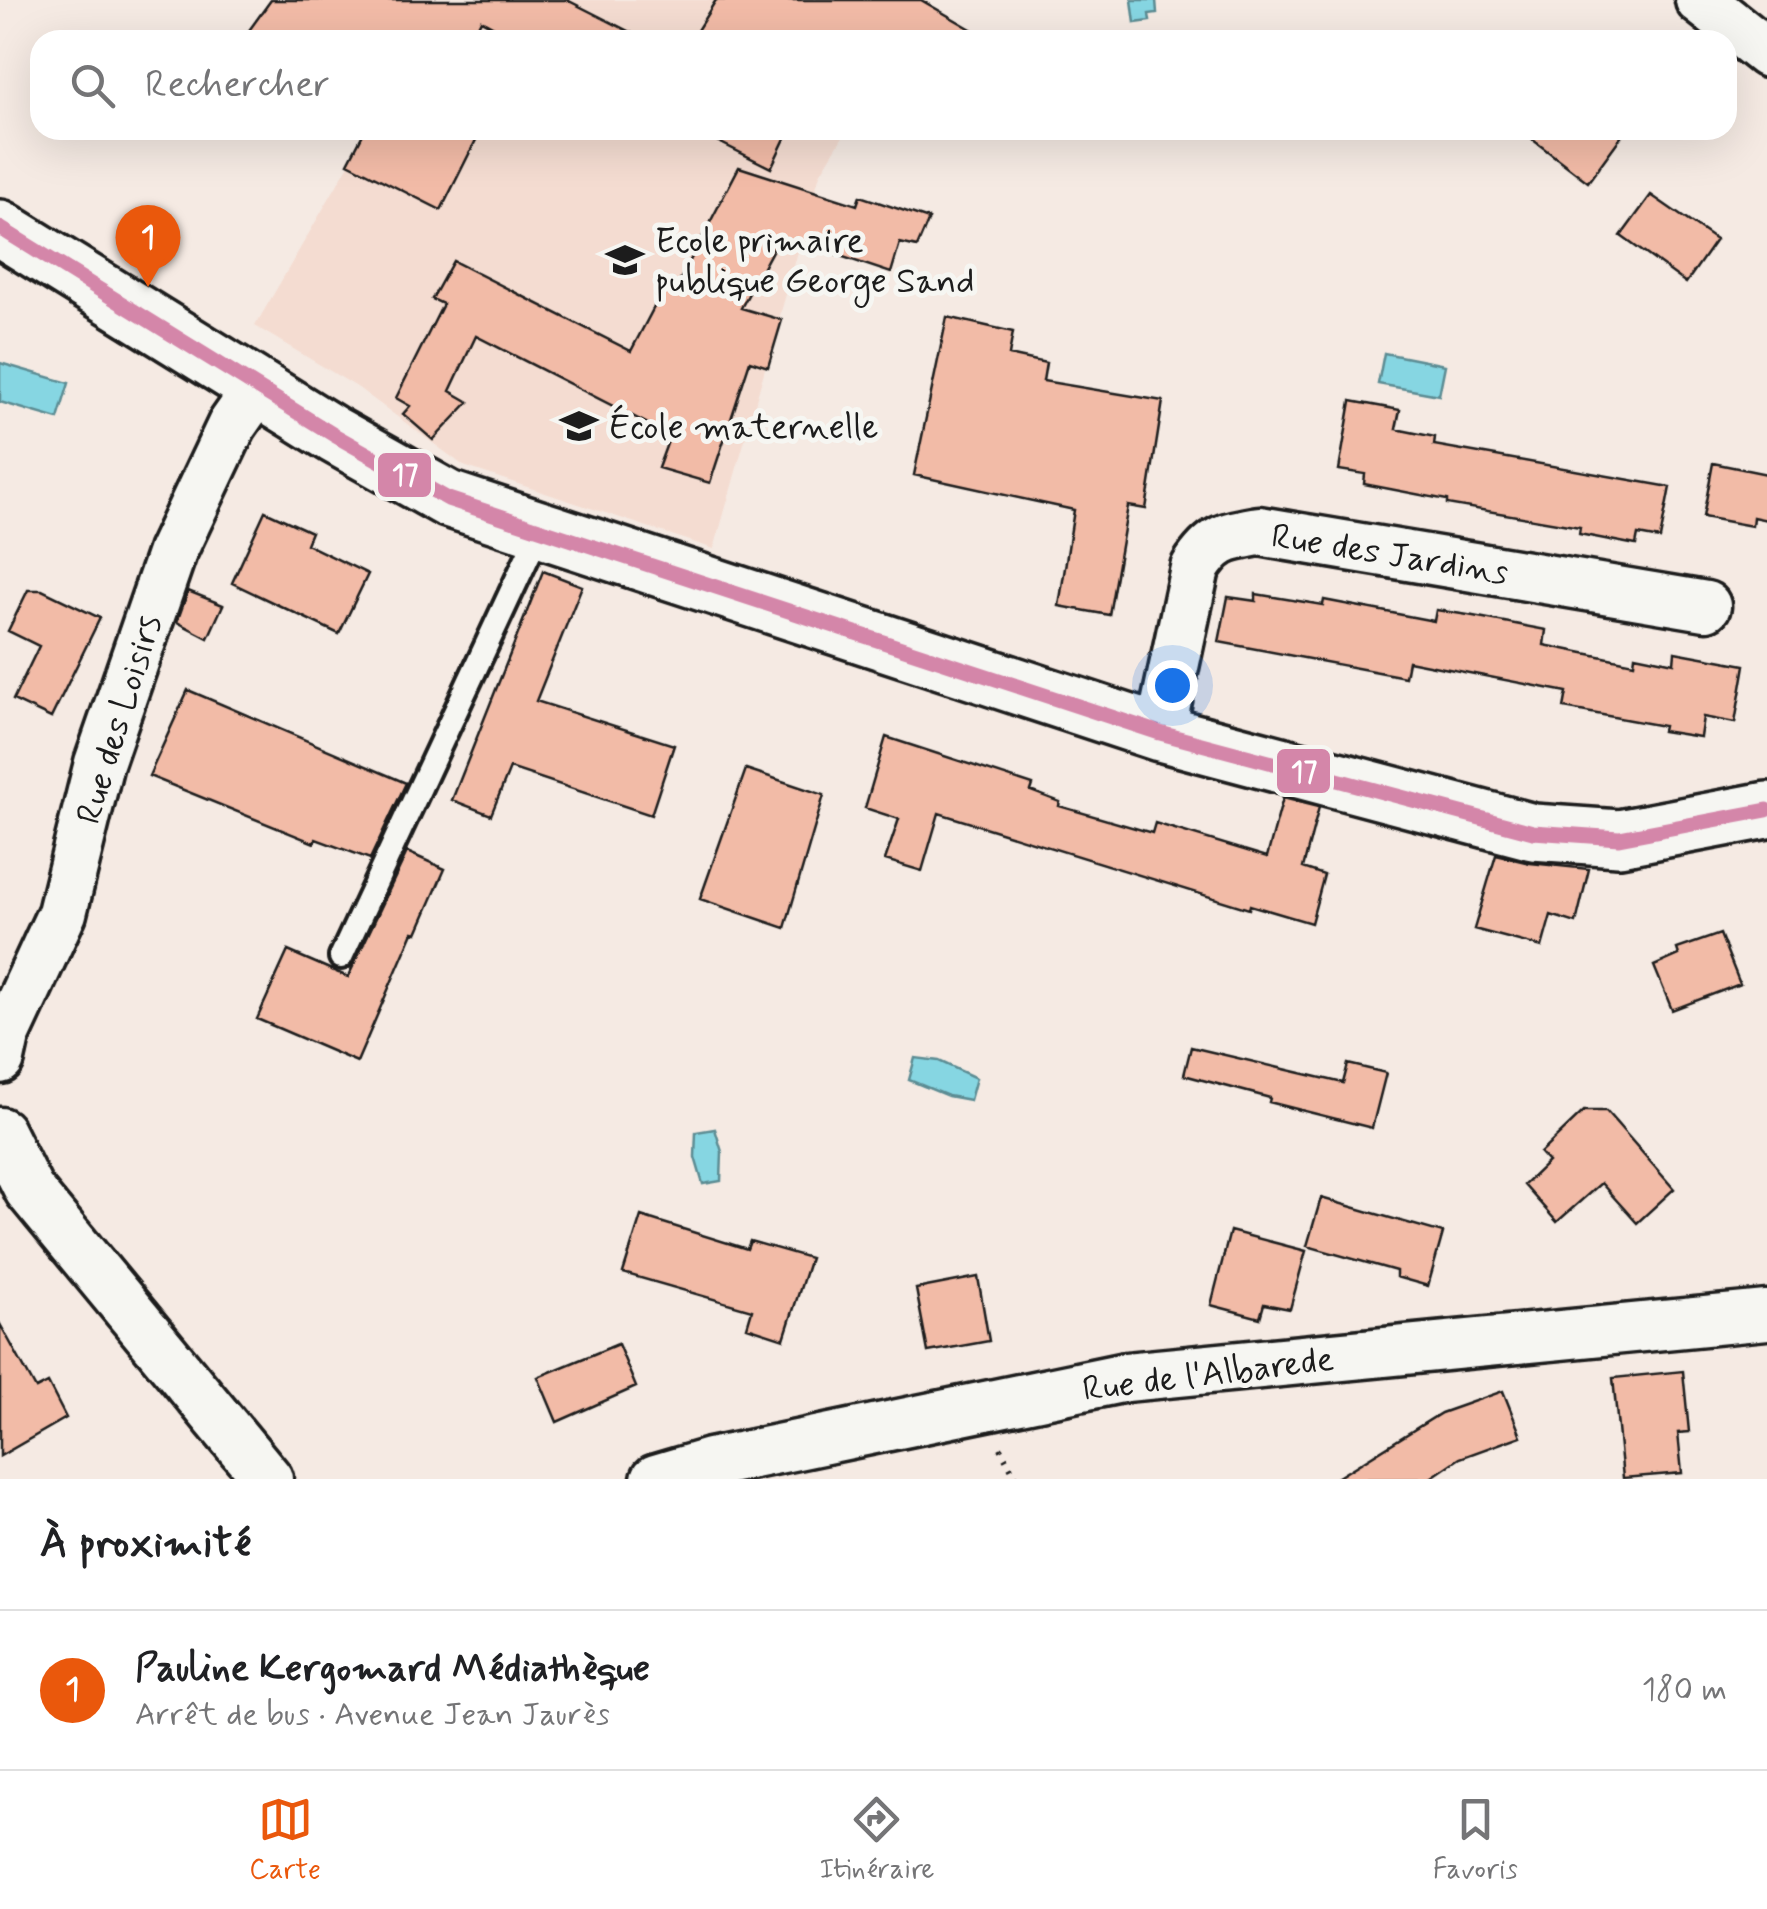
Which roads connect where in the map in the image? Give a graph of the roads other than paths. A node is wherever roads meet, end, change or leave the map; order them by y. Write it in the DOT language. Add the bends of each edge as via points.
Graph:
graph roads {
  1 [pos="1700,0"];
  2 [pos="1767,52"];
  3 [pos="0,228"];
  4 [pos="258,388"];
  5 [pos="541,528"];
  6 [pos="1706,606"];
  7 [pos="1160,734"];
  8 [pos="1767,810"];
  9 [pos="342,956"];
  10 [pos="0,1059"];
  11 [pos="0,1132"];
  12 [pos="1767,1315"];
  13 [pos="268,1479"];
  14 [pos="656,1479"];
  1 -- 2 [label="street"];
  3 -- 4 [label="street"];
  4 -- 5 [label="street" via="448,499"];
  4 -- 10 [label="street, Rue des Loisirs" via="232,425 172,552 99,763 62,913"];
  5 -- 7 [label="street"];
  5 -- 9 [label="lane"];
  6 -- 7 [label="street, Rue des Jardins" via="1259,531 1227,537 1208,547 1195,568"];
  7 -- 8 [label="street" via="1533,832 1619,838"];
  11 -- 13 [label="street" via="29,1190"];
  12 -- 14 [label="street, Rue de l'Albarede" via="1126,1377"];
}
